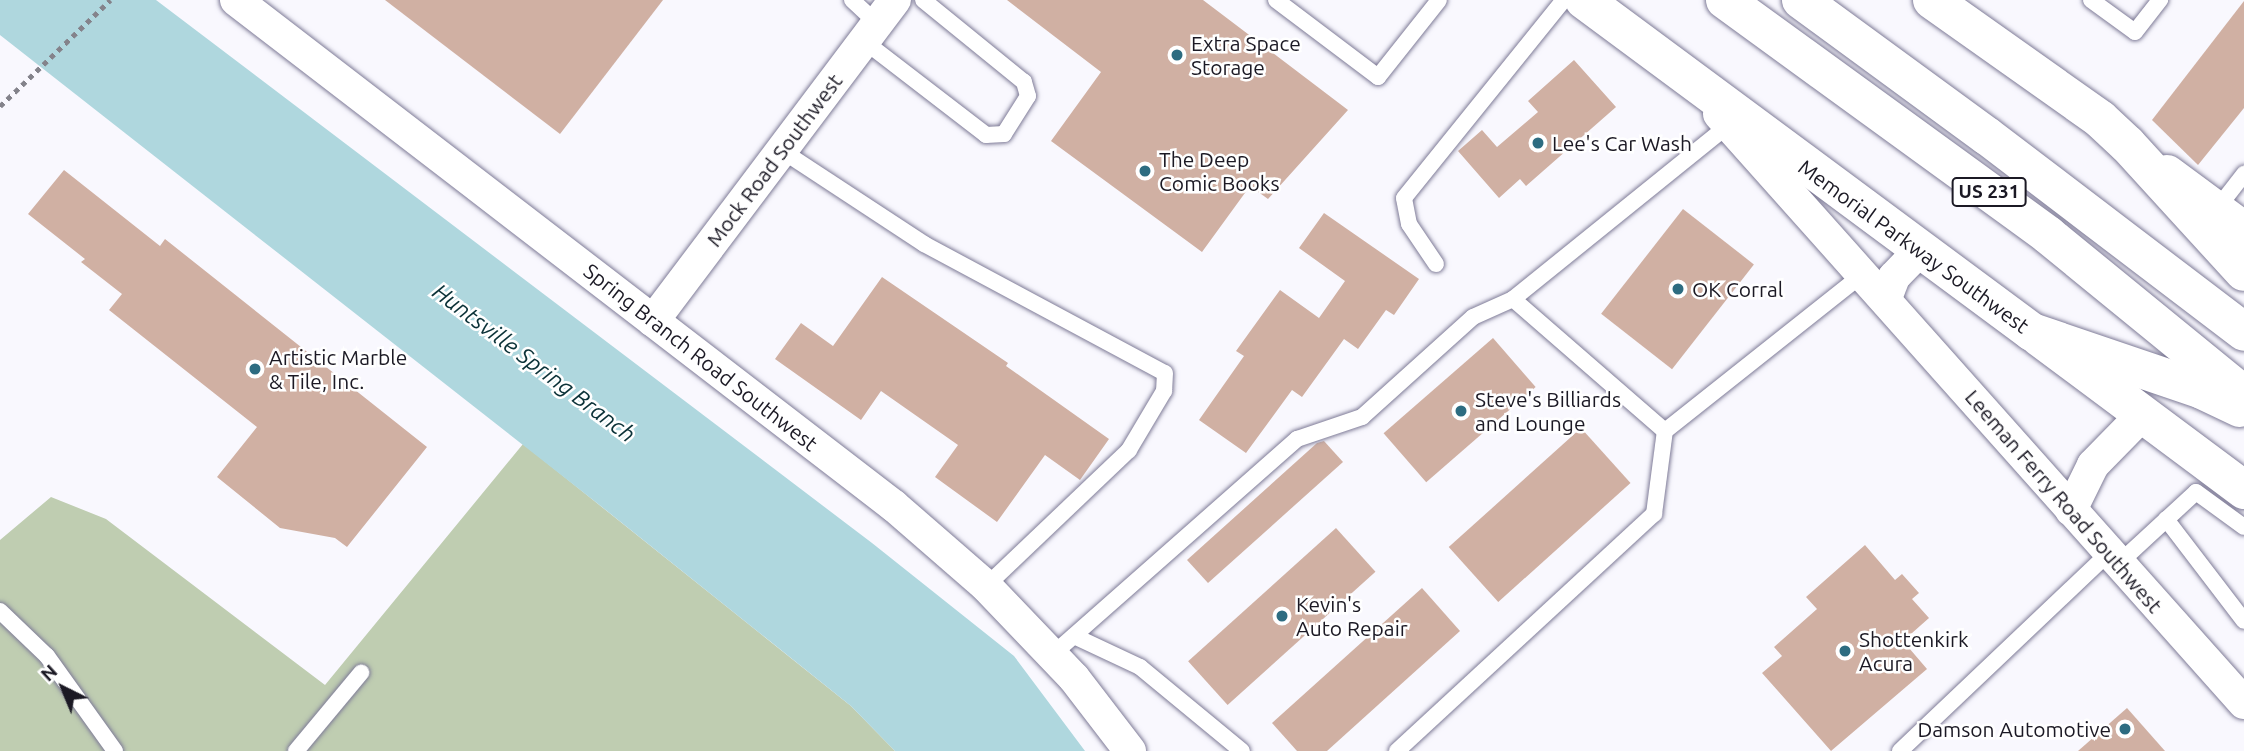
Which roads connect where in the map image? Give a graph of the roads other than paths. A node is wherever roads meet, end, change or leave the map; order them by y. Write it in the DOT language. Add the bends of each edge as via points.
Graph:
graph roads {
  1 [pos="236,0"];
  2 [pos="852,0"];
  3 [pos="923,0"];
  4 [pos="1276,0"];
  5 [pos="1439,0"];
  6 [pos="1564,0"];
  7 [pos="1584,0"];
  8 [pos="1725,0"];
  9 [pos="1801,0"];
  10 [pos="1932,0"];
  11 [pos="2091,0"];
  12 [pos="2160,0"];
  13 [pos="878,22"];
  14 [pos="1687,79"];
  15 [pos="1729,125"];
  16 [pos="2127,144"];
  17 [pos="781,150"];
  18 [pos="2244,174"];
  19 [pos="2230,220"];
  20 [pos="1919,251"];
  21 [pos="1436,264"];
  22 [pos="2244,272"];
  23 [pos="1863,274"];
  24 [pos="1886,298"];
  25 [pos="1513,299"];
  26 [pos="653,321"];
  27 [pos="2032,332"];
  28 [pos="2244,332"];
  29 [pos="2244,395"];
  30 [pos="2244,410"];
  31 [pos="2142,415"];
  32 [pos="1665,431"];
  33 [pos="2205,480"];
  34 [pos="2244,490"];
  35 [pos="2071,510"];
  36 [pos="2166,519"];
  37 [pos="2244,527"];
  38 [pos="2113,559"];
  39 [pos="986,586"];
  40 [pos="0,611"];
  41 [pos="2244,621"];
  42 [pos="1063,646"];
  43 [pos="361,673"];
  44 [pos="2244,703"];
  45 [pos="115,751"];
  46 [pos="296,751"];
  47 [pos="1130,751"];
  48 [pos="1242,751"];
  49 [pos="1397,751"];
  50 [pos="1900,751"];
  1 -- 26 [label="street, Spring Branch Road Southwest"];
  2 -- 13 [label="lane"];
  3 -- 13 [label="lane" via="1024,82 1028,96 1004,134 986,135"];
  4 -- 5 [label="lane" via="1378,77"];
  6 -- 21 [label="lane" via="1404,198 1409,224"];
  7 -- 14 [label="main road, Memorial Parkway Southwest"];
  8 -- 29 [label="main road, US 231" via="2048,235"];
  9 -- 28 [label="main road, US 231"];
  10 -- 16 [label="main road"];
  11 -- 12 [label="lane" via="2135,32"];
  13 -- 17 [label="street, Mock Road Southwest"];
  14 -- 15 [label="street, Leeman Ferry Road Southwest"];
  14 -- 20 [label="main road, Memorial Parkway Southwest"];
  15 -- 23 [label="street, Leeman Ferry Road Southwest"];
  15 -- 25 [label="lane"];
  16 -- 19 [label="main road"];
  16 -- 22 [label="main road"];
  17 -- 26 [label="street, Mock Road Southwest"];
  17 -- 39 [label="lane" via="924,244 1166,373 1164,391 1129,450"];
  18 -- 19 [label="lane"];
  20 -- 24 [label="street" via="1894,277"];
  20 -- 27 [label="main road, Memorial Parkway Southwest"];
  23 -- 24 [label="street, Leeman Ferry Road Southwest"];
  23 -- 32 [label="lane"];
  24 -- 35 [label="street, Leeman Ferry Road Southwest"];
  25 -- 32 [label="lane"];
  25 -- 42 [label="lane" via="1472,317 1362,416 1297,439"];
  26 -- 39 [label="street, Spring Branch Road Southwest" via="894,506"];
  27 -- 30 [label="main road" via="2202,390"];
  27 -- 31 [label="main road, Memorial Parkway Southwest"];
  31 -- 33 [label="main road, Memorial Parkway Southwest"];
  31 -- 35 [label="street" via="2093,465"];
  32 -- 49 [label="lane" via="1654,514"];
  33 -- 34 [label="main road, Memorial Parkway Southwest"];
  33 -- 36 [label="lane"];
  33 -- 37 [label="lane"];
  35 -- 38 [label="street, Leeman Ferry Road Southwest"];
  36 -- 38 [label="lane"];
  36 -- 41 [label="lane"];
  38 -- 44 [label="street, Leeman Ferry Road Southwest"];
  38 -- 50 [label="lane"];
  39 -- 42 [label="street, Spring Branch Road Southwest"];
  40 -- 45 [label="lane" via="47,656"];
  42 -- 47 [label="street, Spring Branch Road Southwest" via="1074,678"];
  42 -- 48 [label="lane" via="1140,667"];
  43 -- 46 [label="lane"];
}
